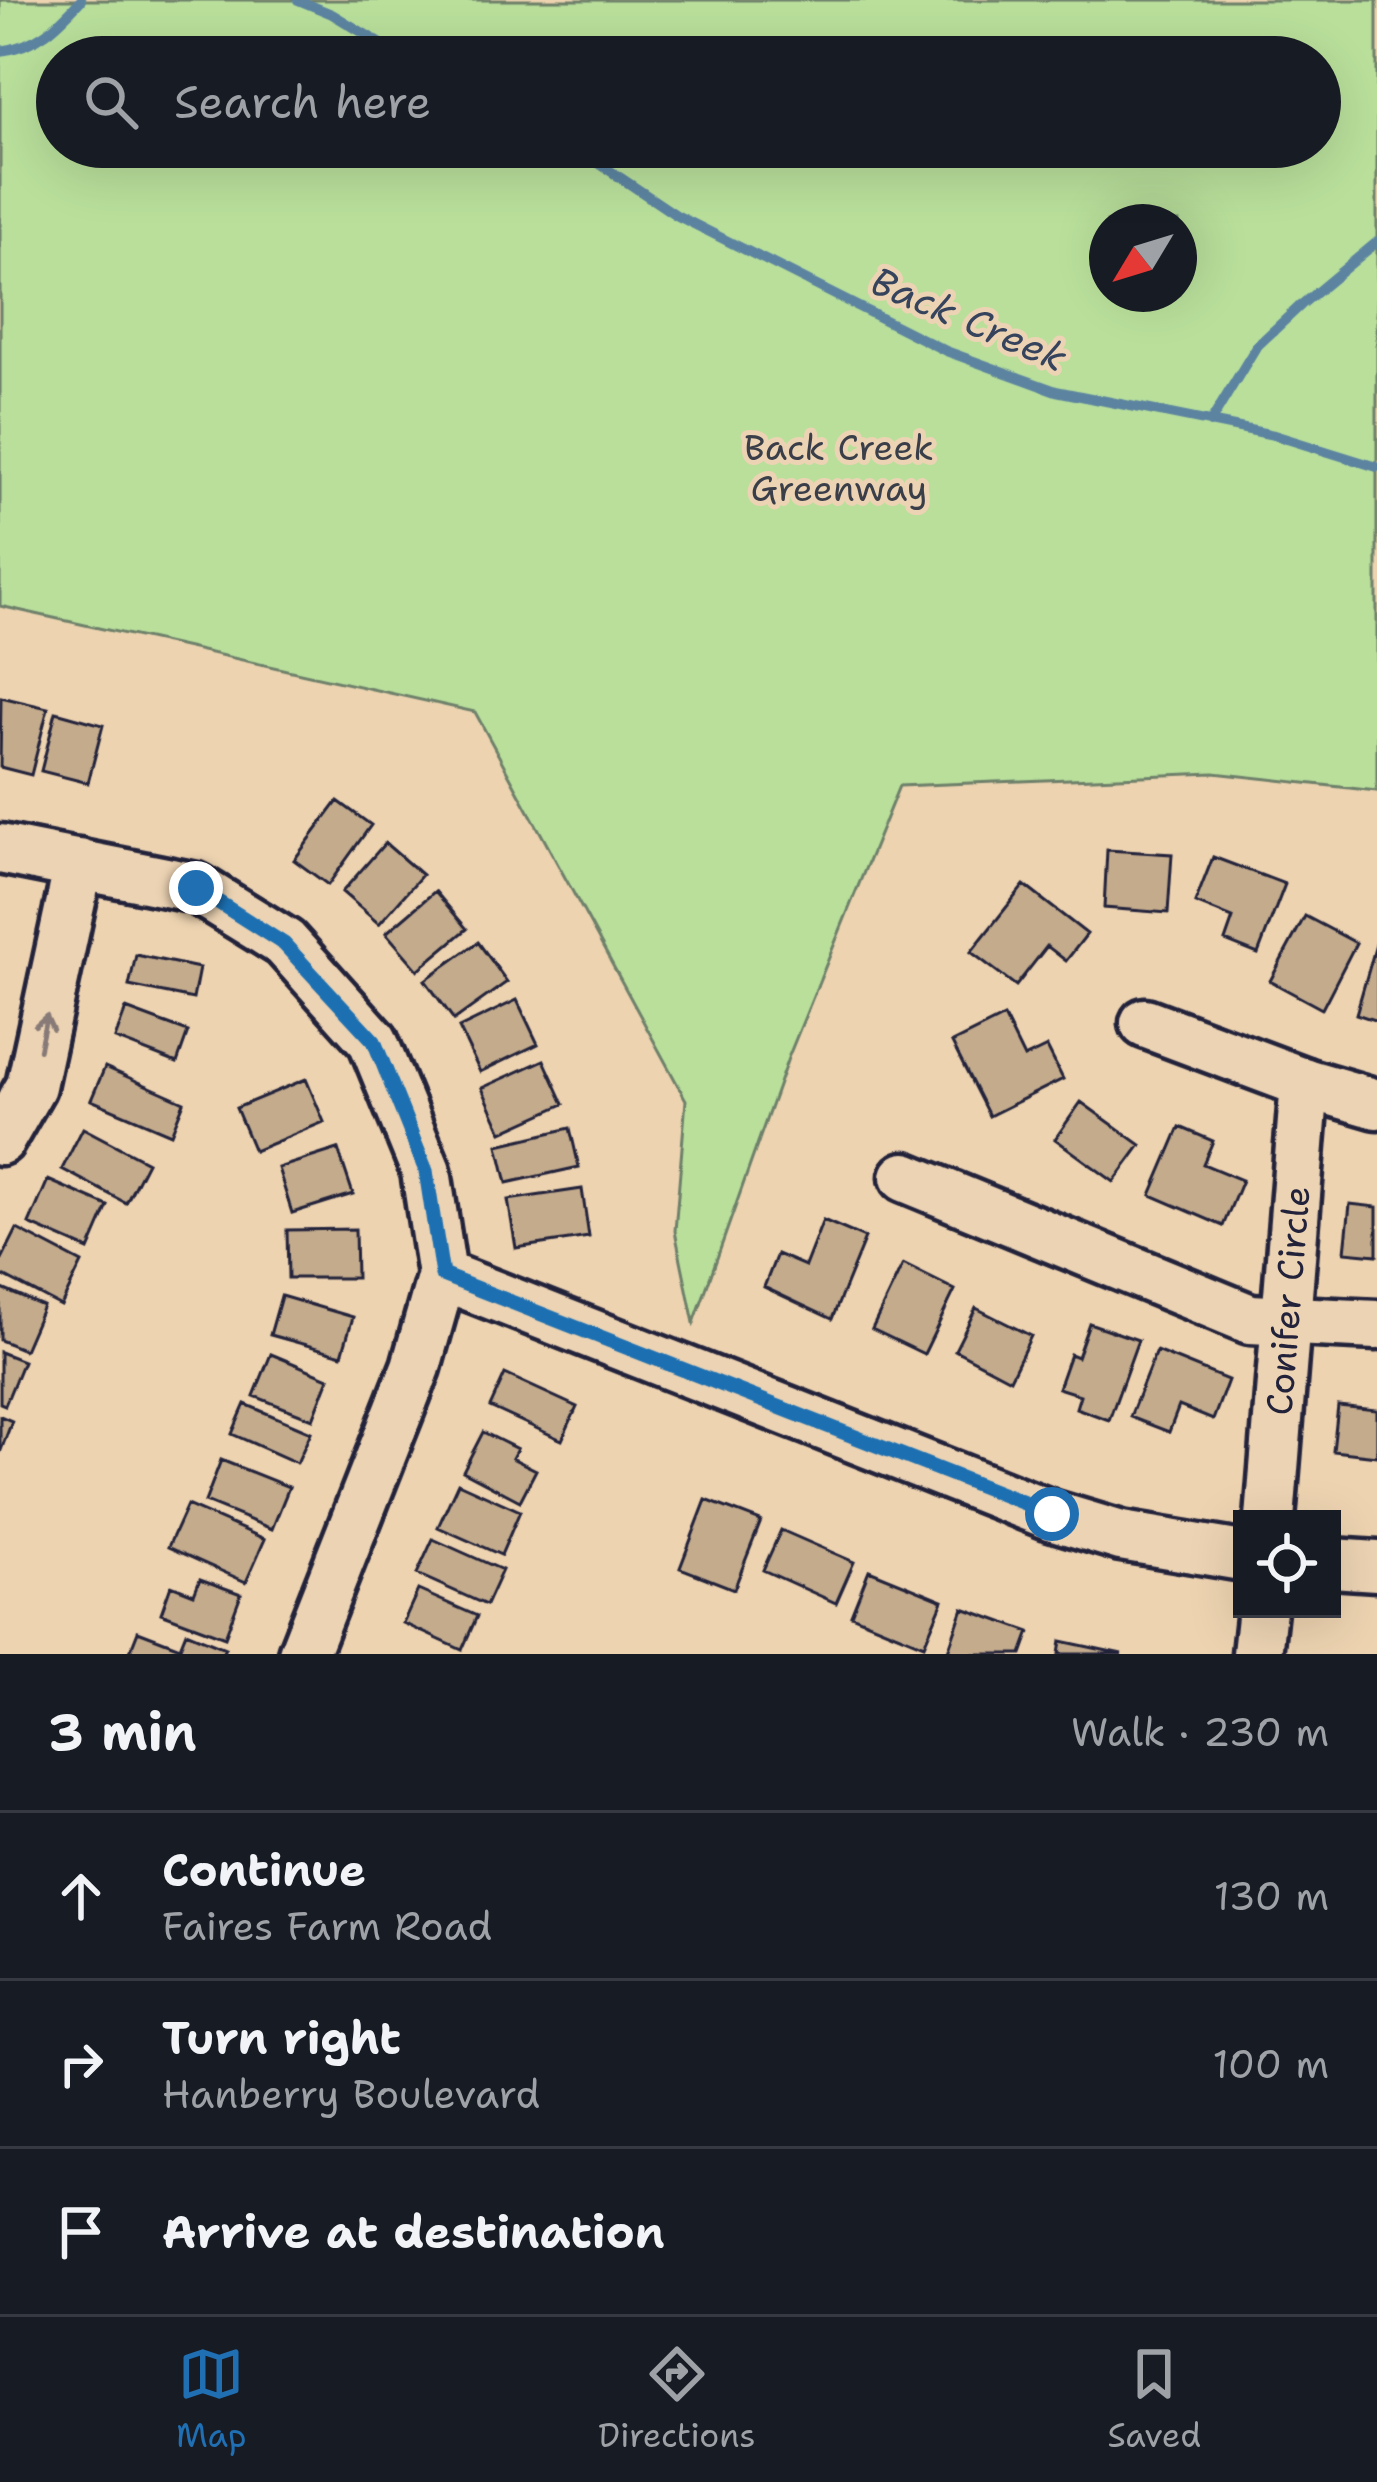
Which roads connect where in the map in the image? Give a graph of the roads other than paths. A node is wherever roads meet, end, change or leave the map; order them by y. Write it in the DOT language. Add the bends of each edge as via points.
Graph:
graph roads {
  1 [pos="0,849"];
  2 [pos="79,864"];
  3 [pos="1145,1023"];
  4 [pos="1305,1083"];
  5 [pos="1377,1104"];
  6 [pos="0,1140"];
  7 [pos="905,1178"];
  8 [pos="442,1275"];
  9 [pos="1286,1322"];
  10 [pos="1377,1324"];
  11 [pos="1271,1510"];
  12 [pos="1233,1555"];
  13 [pos="1341,1564"];
  14 [pos="1377,1566"];
  15 [pos="1261,1618"];
  16 [pos="303,1654"];
  17 [pos="1257,1654"];
  1 -- 2 [label="street"];
  6 -- 2 [label="street, one-way" via="31,1086"];
  2 -- 8 [label="street" via="196,888 284,944 374,1041 426,1171"];
  3 -- 4 [label="street"];
  4 -- 5 [label="street"];
  4 -- 9 [label="street, Conifer Circle"];
  7 -- 9 [label="street" via="1250,1319"];
  8 -- 12 [label="street" via="1052,1514 1121,1536"];
  8 -- 16 [label="street" via="416,1367"];
  9 -- 10 [label="street"];
  9 -- 11 [label="street, Conifer Circle"];
  13 -- 14 [label="street"];
  15 -- 17 [label="street"];
}
